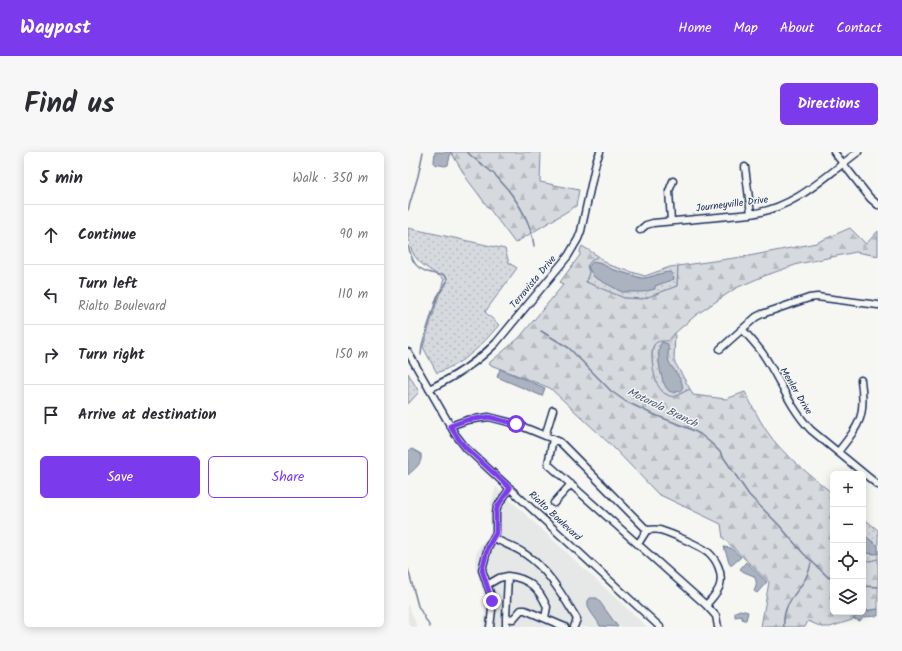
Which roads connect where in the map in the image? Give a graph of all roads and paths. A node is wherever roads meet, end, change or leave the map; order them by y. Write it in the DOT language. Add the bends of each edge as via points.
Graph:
graph roads {
  1 [pos="600,152"];
  2 [pos="834,152"];
  3 [pos="858,152"];
  4 [pos="843,163"];
  5 [pos="745,167"];
  6 [pos="673,181"];
  7 [pos="878,206"];
  8 [pos="751,214"];
  9 [pos="671,221"];
  10 [pos="640,230"];
  11 [pos="878,305"];
  12 [pos="743,330"];
  13 [pos="720,349"];
  14 [pos="408,352"];
  15 [pos="861,380"];
  16 [pos="429,389"];
  17 [pos="553,410"];
  18 [pos="450,426"];
  19 [pos="545,436"];
  20 [pos="553,439"];
  21 [pos="838,452"];
  22 [pos="571,484"];
  23 [pos="878,485"];
  24 [pos="510,488"];
  25 [pos="554,503"];
  26 [pos="647,530"];
  27 [pos="494,538"];
  28 [pos="638,544"];
  29 [pos="508,576"];
  30 [pos="487,585"];
  31 [pos="706,605"];
  32 [pos="506,618"];
  33 [pos="545,618"];
  34 [pos="490,627"];
  35 [pos="506,627"];
  36 [pos="565,627"];
  37 [pos="574,627"];
  38 [pos="660,627"];
  39 [pos="718,627"];
  1 -- 16 [label="street, Terravista Drive" via="581,231 568,256 486,353 469,367"];
  2 -- 4 [label="street"];
  3 -- 4 [label="street, Journeyville Drive"];
  4 -- 7 [label="street"];
  4 -- 8 [label="street, Journeyville Drive" via="793,200 772,210"];
  5 -- 8 [label="street"];
  6 -- 9 [label="street" via="669,196"];
  8 -- 9 [label="street, Journeyville Drive"];
  9 -- 10 [label="street, Journeyville Drive" via="646,225"];
  11 -- 12 [label="street" via="809,298 762,314"];
  12 -- 13 [label="street"];
  12 -- 21 [label="street, Menler Drive" via="764,354 789,402 804,422"];
  14 -- 16 [label="street, Rialto Boulevard"];
  15 -- 21 [label="street" via="864,398 860,418 855,431"];
  16 -- 18 [label="street, Rialto Boulevard"];
  17 -- 19 [label="street"];
  18 -- 19 [label="street" via="467,420 489,417 516,424"];
  18 -- 24 [label="street, Rialto Boulevard" via="466,448"];
  19 -- 20 [label="street"];
  20 -- 22 [label="street" via="548,464"];
  20 -- 26 [label="street" via="560,442"];
  21 -- 23 [label="street, Menler Drive"];
  22 -- 25 [label="street"];
  22 -- 28 [label="street"];
  24 -- 27 [label="street" via="497,507 497,529"];
  24 -- 38 [label="street, Rialto Boulevard"];
  26 -- 28 [label="street"];
  26 -- 31 [label="street" via="659,530 683,540 707,551 715,560 720,571 720,584"];
  27 -- 30 [label="street" via="488,547 482,570"];
  27 -- 37 [label="street" via="524,553 542,568 577,619"];
  28 -- 31 [label="street"];
  29 -- 30 [label="street"];
  29 -- 32 [label="street"];
  29 -- 33 [label="street" via="526,580 535,589 547,607"];
  30 -- 34 [label="street" via="492,601"];
  31 -- 39 [label="street" via="716,616"];
  32 -- 33 [label="street" via="513,618 521,610 525,610"];
  32 -- 35 [label="street"];
  33 -- 36 [label="street"];
}
